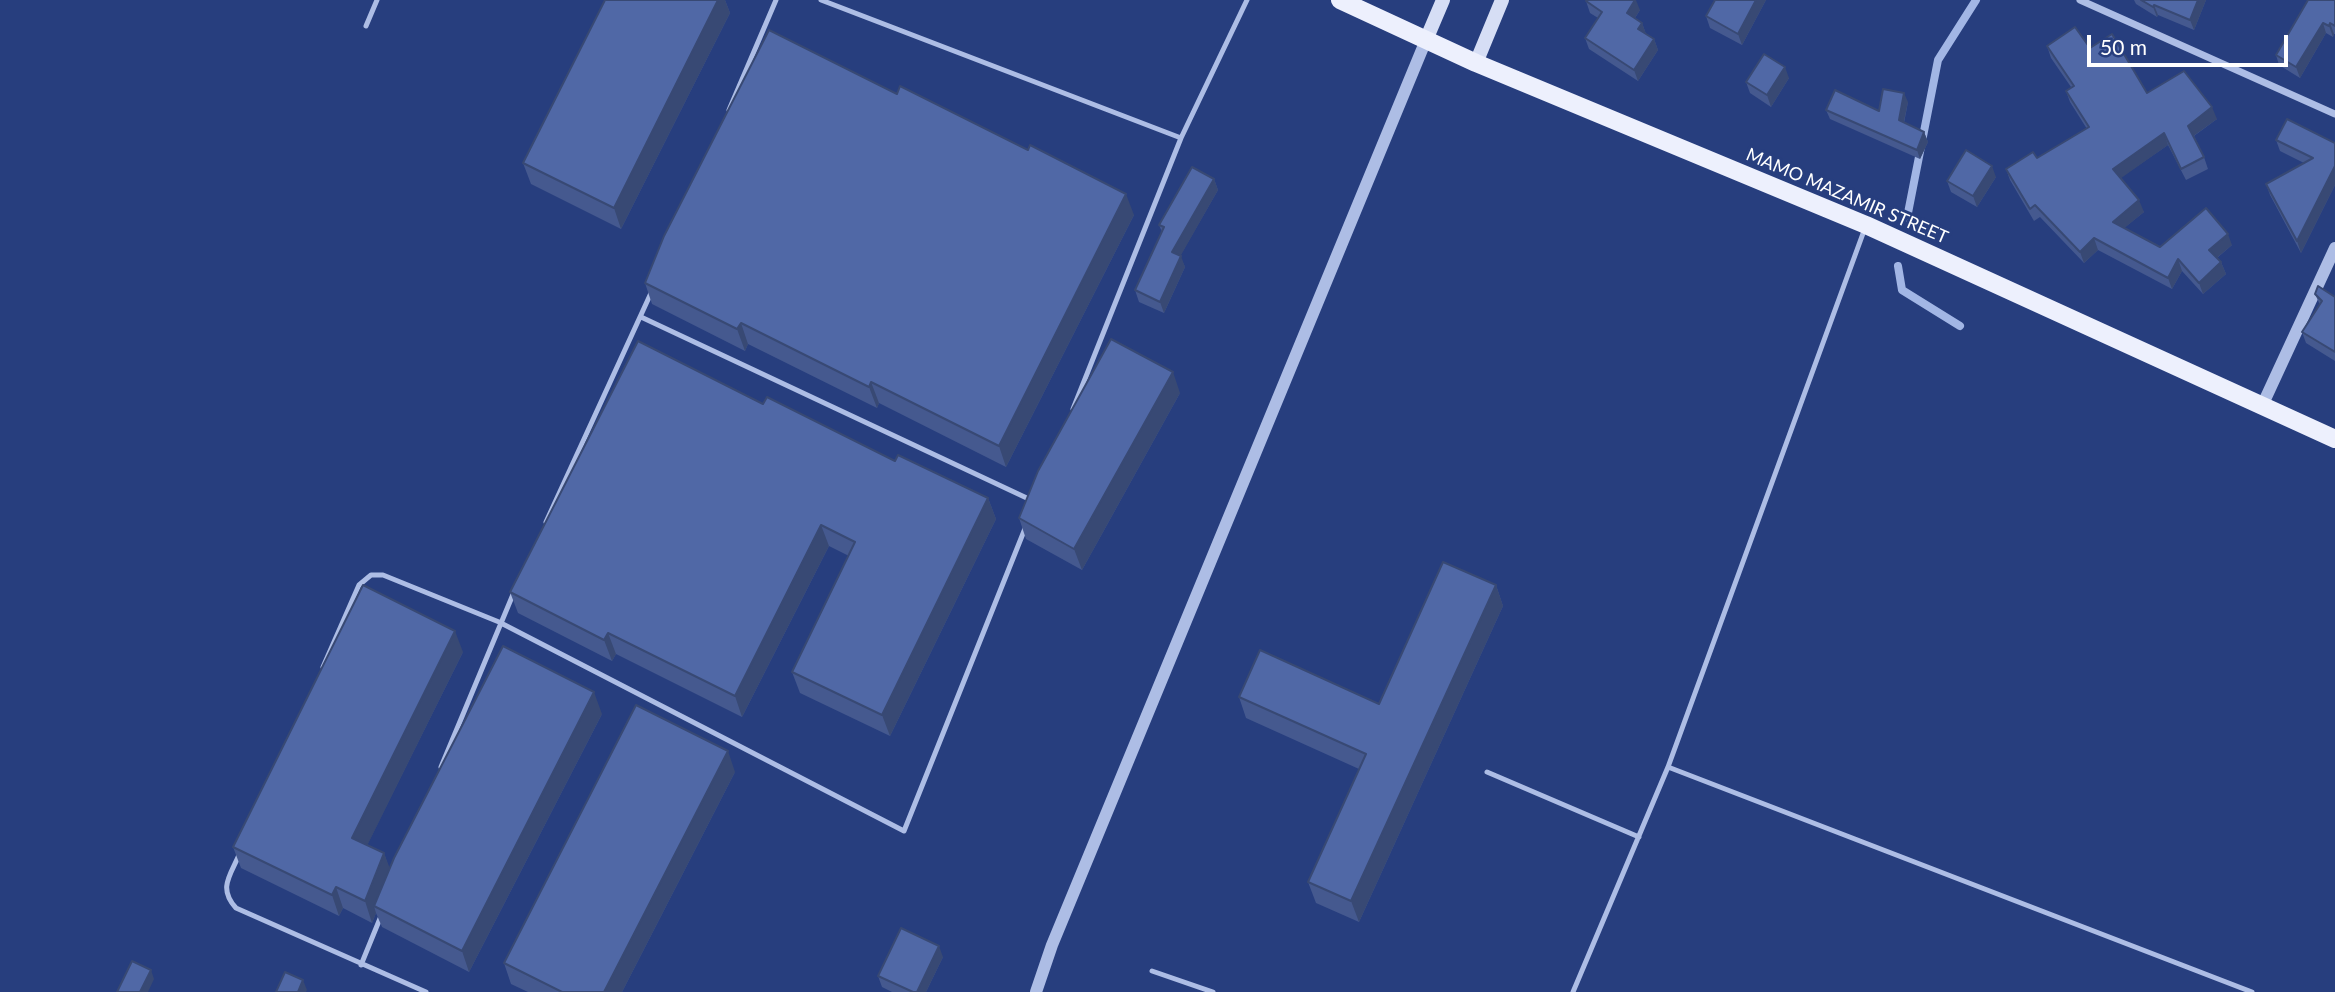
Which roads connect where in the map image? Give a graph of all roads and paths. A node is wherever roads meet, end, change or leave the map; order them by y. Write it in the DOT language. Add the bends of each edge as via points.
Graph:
graph roads {
  1 [pos="377,0"];
  2 [pos="776,0"];
  3 [pos="821,0"];
  4 [pos="1247,0"];
  5 [pos="1340,0"];
  6 [pos="1443,0"];
  7 [pos="1503,0"];
  8 [pos="2080,0"];
  9 [pos="366,26"];
  10 [pos="1426,40"];
  11 [pos="1476,63"];
  12 [pos="727,114"];
  13 [pos="2335,114"];
  14 [pos="1181,138"];
  15 [pos="1866,225"];
  16 [pos="2335,248"];
  17 [pos="652,291"];
  18 [pos="641,317"];
  19 [pos="2262,406"];
  20 [pos="1072,411"];
  21 [pos="2335,439"];
  22 [pos="1035,502"];
  23 [pos="1030,515"];
  24 [pos="545,524"];
  25 [pos="517,585"];
  26 [pos="499,622"];
  27 [pos="320,673"];
  28 [pos="1668,767"];
  29 [pos="1487,772"];
  30 [pos="438,774"];
  31 [pos="1639,837"];
  32 [pos="242,849"];
  33 [pos="382,914"];
  34 [pos="361,965"];
  35 [pos="1152,971"];
  36 [pos="426,992"];
  37 [pos="1036,992"];
  38 [pos="1213,992"];
  39 [pos="1573,992"];
  40 [pos="2252,992"];
  1 -- 9 [label="lane"];
  2 -- 12 [label="lane"];
  3 -- 14 [label="lane"];
  4 -- 14 [label="lane"];
  5 -- 10 [label="main road, MAMO MAZAMIR STREET"];
  6 -- 10 [label="main road"];
  7 -- 11 [label="main road"];
  8 -- 13 [label="street"];
  10 -- 11 [label="main road, MAMO MAZAMIR STREET"];
  10 -- 37 [label="street"];
  11 -- 15 [label="main road, MAMO MAZAMIR STREET"];
  14 -- 20 [label="lane"];
  15 -- 19 [label="main road, MAMO MAZAMIR STREET"];
  15 -- 28 [label="lane"];
  16 -- 19 [label="street"];
  17 -- 18 [label="lane"];
  18 -- 22 [label="lane"];
  18 -- 24 [label="lane"];
  19 -- 21 [label="main road, MAMO MAZAMIR STREET"];
  23 -- 26 [label="lane" via="904,831"];
  25 -- 26 [label="lane"];
  26 -- 27 [label="lane" via="383,575 371,575 359,585"];
  26 -- 30 [label="lane"];
  28 -- 31 [label="lane"];
  28 -- 40 [label="lane"];
  29 -- 31 [label="lane"];
  31 -- 39 [label="lane"];
  32 -- 34 [label="lane" via="225,887 236,908"];
  33 -- 34 [label="lane"];
  34 -- 36 [label="lane"];
  35 -- 38 [label="lane"];
}
